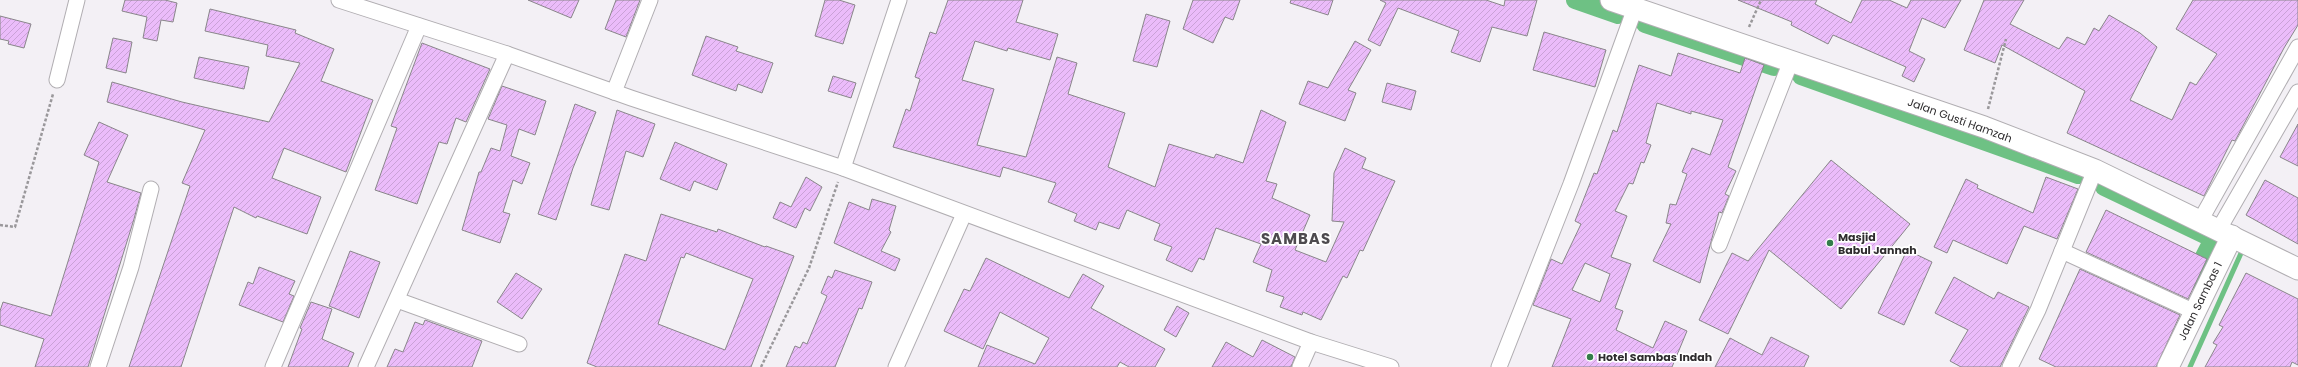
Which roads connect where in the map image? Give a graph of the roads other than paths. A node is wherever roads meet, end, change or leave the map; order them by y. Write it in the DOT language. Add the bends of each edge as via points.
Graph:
graph roads {
  1 [pos="77,0"];
  2 [pos="650,0"];
  3 [pos="899,0"];
  4 [pos="1611,0"];
  5 [pos="344,1"];
  6 [pos="1635,8"];
  7 [pos="418,26"];
  8 [pos="2298,47"];
  9 [pos="507,54"];
  10 [pos="1791,61"];
  11 [pos="57,80"];
  12 [pos="614,92"];
  13 [pos="2298,92"];
  14 [pos="843,168"];
  15 [pos="2096,170"];
  16 [pos="151,189"];
  17 [pos="964,214"];
  18 [pos="2200,221"];
  19 [pos="2226,232"];
  20 [pos="1719,244"];
  21 [pos="2062,251"];
  22 [pos="2298,269"];
  23 [pos="397,300"];
  24 [pos="2195,312"];
  25 [pos="1311,342"];
  26 [pos="519,344"];
  27 [pos="98,367"];
  28 [pos="273,367"];
  29 [pos="366,367"];
  30 [pos="896,367"];
  31 [pos="1300,367"];
  32 [pos="1392,367"];
  33 [pos="1499,367"];
  34 [pos="2010,367"];
  35 [pos="2168,367"];
  1 -- 11 [label="street"];
  2 -- 12 [label="street"];
  3 -- 14 [label="street"];
  4 -- 6 [label="street, Jalan Gusti Hamzah"];
  5 -- 7 [label="street"];
  6 -- 10 [label="street, Jalan Gusti Hamzah"];
  6 -- 33 [label="street" via="1571,184"];
  7 -- 9 [label="street"];
  7 -- 28 [label="street"];
  8 -- 18 [label="street"];
  9 -- 12 [label="street"];
  9 -- 23 [label="street"];
  10 -- 15 [label="street, Jalan Gusti Hamzah" via="1984,127"];
  10 -- 20 [label="street"];
  12 -- 14 [label="street"];
  13 -- 19 [label="street"];
  14 -- 17 [label="street"];
  15 -- 18 [label="street, Jalan Gusti Hamzah"];
  15 -- 21 [label="street"];
  16 -- 27 [label="street" via="131,267"];
  17 -- 25 [label="street"];
  17 -- 30 [label="street"];
  18 -- 19 [label="street, Jalan Gusti Hamzah"];
  19 -- 22 [label="street, Jalan Gusti Hamzah"];
  19 -- 24 [label="street, Jalan Sambas 1"];
  21 -- 24 [label="street"];
  21 -- 34 [label="street" via="2038,310"];
  23 -- 26 [label="street"];
  23 -- 29 [label="street"];
  24 -- 35 [label="street, Jalan Sambas 1"];
  25 -- 31 [label="street"];
  25 -- 32 [label="street"];
}
